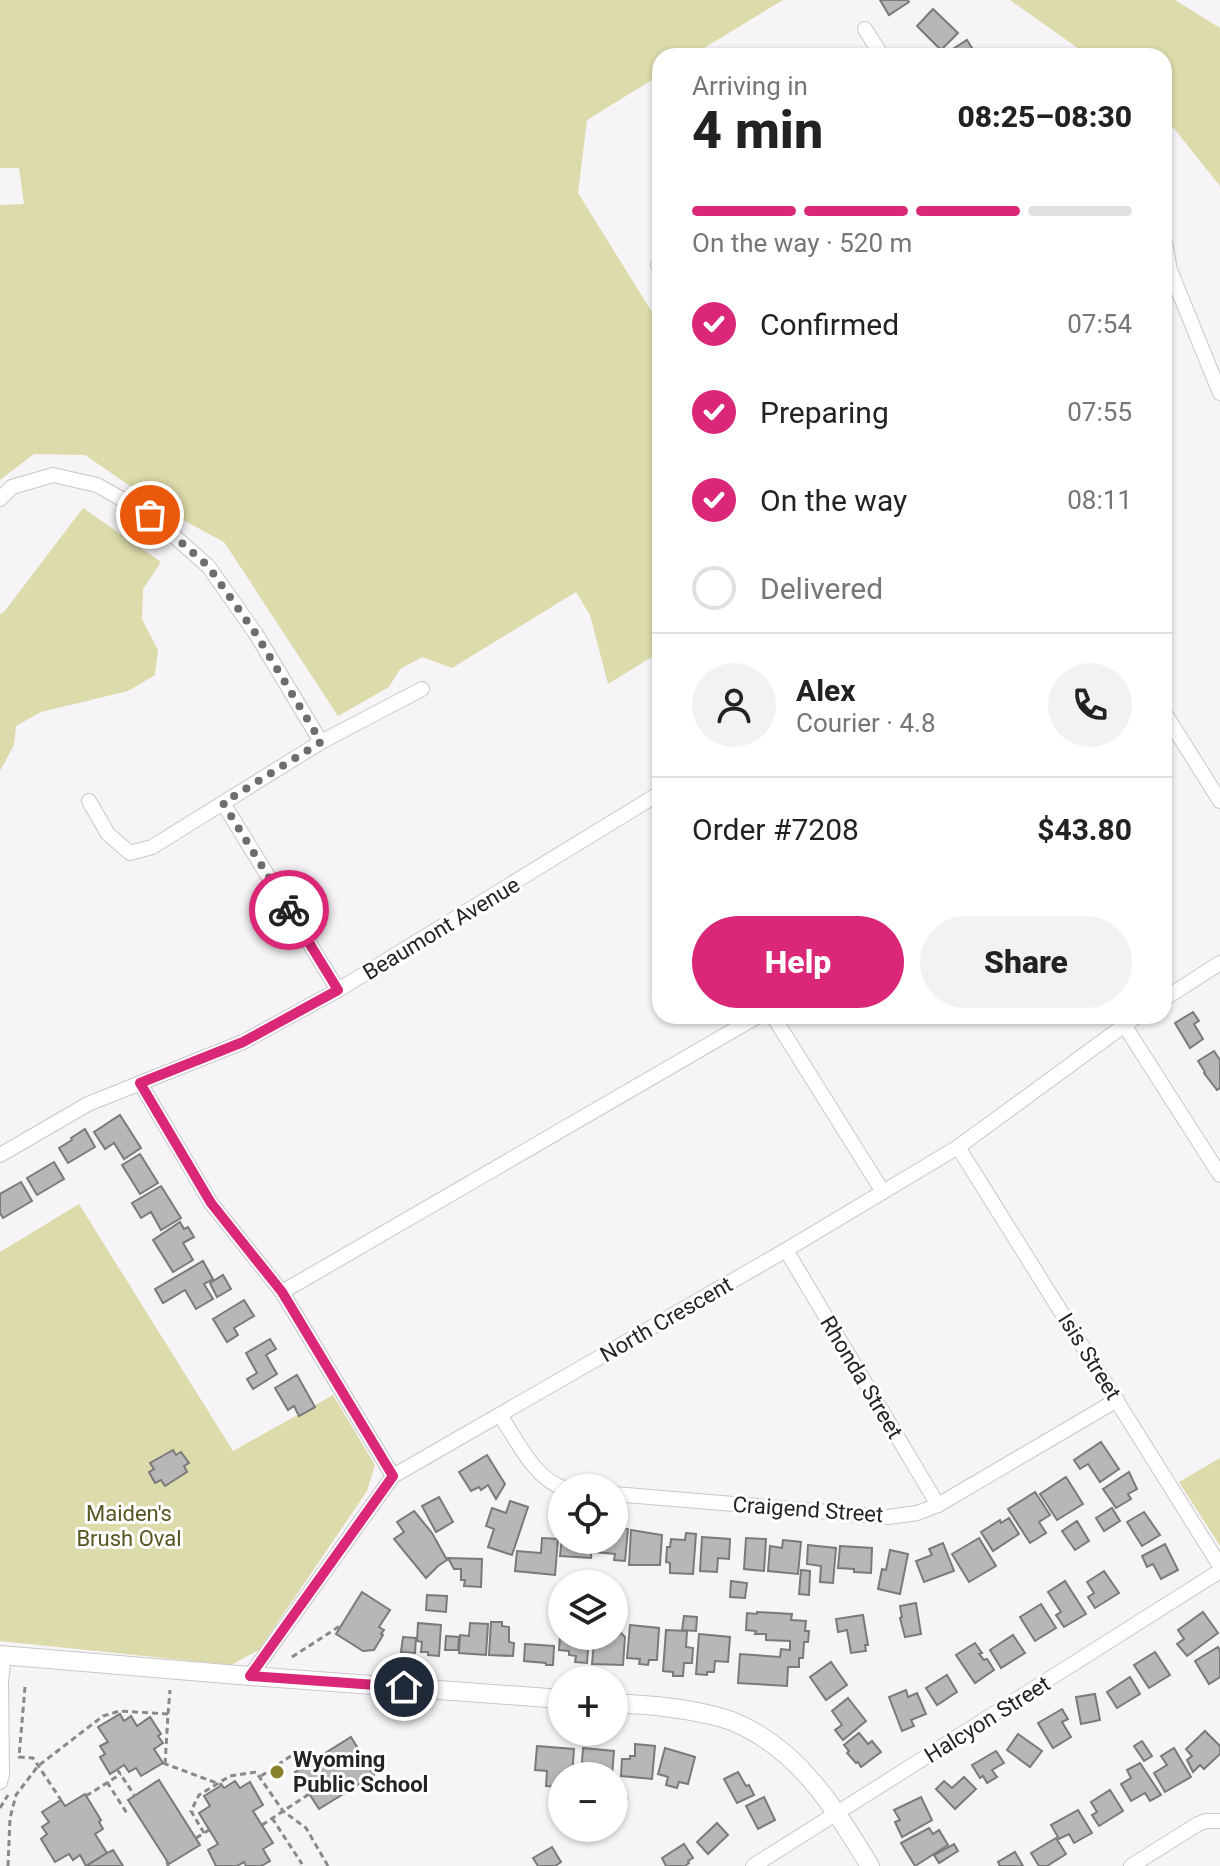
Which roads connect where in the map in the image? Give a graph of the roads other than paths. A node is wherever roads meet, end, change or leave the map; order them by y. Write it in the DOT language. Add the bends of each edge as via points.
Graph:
graph roads {
  1 [pos="865,29"];
  2 [pos="877,48"];
  3 [pos="1172,275"];
  4 [pos="1220,393"];
  5 [pos="0,499"];
  6 [pos="422,689"];
  7 [pos="1172,725"];
  8 [pos="321,742"];
  9 [pos="652,798"];
  10 [pos="89,801"];
  11 [pos="1220,801"];
  12 [pos="223,803"];
  13 [pos="1220,963"];
  14 [pos="338,990"];
  15 [pos="1172,994"];
  16 [pos="744,1024"];
  17 [pos="778,1024"];
  18 [pos="1120,1024"];
  19 [pos="1130,1024"];
  20 [pos="140,1083"];
  21 [pos="958,1147"];
  22 [pos="0,1155"];
  23 [pos="1220,1175"];
  24 [pos="883,1192"];
  25 [pos="786,1250"];
  26 [pos="282,1292"];
  27 [pos="1117,1400"];
  28 [pos="500,1415"];
  29 [pos="393,1476"];
  30 [pos="548,1480"];
  31 [pos="628,1495"];
  32 [pos="938,1505"];
  33 [pos="1220,1569"];
  34 [pos="2,1655"];
  35 [pos="250,1676"];
  36 [pos="548,1698"];
  37 [pos="628,1704"];
  38 [pos="0,1782"];
  39 [pos="838,1813"];
  40 [pos="1220,1821"];
  41 [pos="753,1866"];
  42 [pos="870,1866"];
  43 [pos="1131,1866"];
  1 -- 2 [label="street"];
  3 -- 4 [label="street"];
  5 -- 8 [label="street" via="12,487 53,475 97,485 150,515 208,566"];
  6 -- 8 [label="street"];
  7 -- 11 [label="street"];
  8 -- 12 [label="street"];
  9 -- 14 [label="street, Beaumont Avenue"];
  10 -- 12 [label="street" via="108,834 130,853 152,847"];
  12 -- 14 [label="street"];
  13 -- 15 [label="street"];
  14 -- 20 [label="street, Beaumont Avenue" via="243,1042"];
  16 -- 26 [label="street"];
  17 -- 24 [label="street"];
  18 -- 21 [label="street, North Crescent"];
  19 -- 23 [label="street"];
  20 -- 22 [label="street, Beaumont Avenue" via="88,1104"];
  20 -- 26 [label="street" via="211,1203"];
  21 -- 24 [label="street, North Crescent"];
  21 -- 27 [label="street, Isis Street"];
  24 -- 25 [label="street, North Crescent"];
  25 -- 28 [label="street, North Crescent"];
  25 -- 32 [label="street, Rhonda Street"];
  26 -- 29 [label="street"];
  27 -- 32 [label="street, Craigend Street"];
  27 -- 33 [label="street, Isis Street"];
  28 -- 29 [label="street, North Crescent"];
  28 -- 30 [label="street"];
  29 -- 35 [label="street, North Crescent"];
  31 -- 32 [label="street, Craigend Street" via="888,1517"];
  33 -- 39 [label="street, Halcyon Street"];
  34 -- 35 [label="street"];
  34 -- 38 [label="street"];
  35 -- 36 [label="street"];
  37 -- 39 [label="street" via="678,1707 733,1721 773,1742"];
  39 -- 41 [label="street, Halcyon Street"];
  39 -- 42 [label="street"];
  40 -- 43 [label="street" via="1198,1824"];
}
